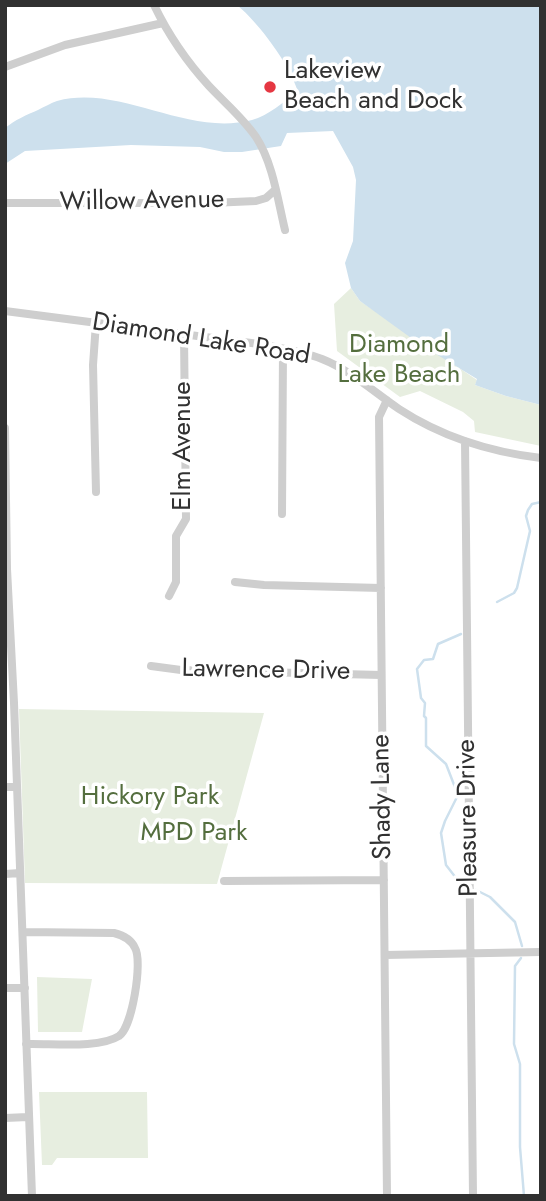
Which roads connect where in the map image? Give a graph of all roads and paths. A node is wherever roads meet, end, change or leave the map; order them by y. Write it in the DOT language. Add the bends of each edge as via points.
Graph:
graph roads {
  1 [pos="154,5"];
  2 [pos="163,23"];
  3 [pos="5,67"];
  4 [pos="275,190"];
  5 [pos="5,204"];
  6 [pos="285,230"];
  7 [pos="5,311"];
  8 [pos="96,323"];
  9 [pos="184,334"];
  10 [pos="283,349"];
  11 [pos="387,400"];
  12 [pos="5,428"];
  13 [pos="465,441"];
  14 [pos="541,458"];
  15 [pos="96,492"];
  16 [pos="282,514"];
  17 [pos="6,569"];
  18 [pos="235,582"];
  19 [pos="381,588"];
  20 [pos="169,596"];
  21 [pos="150,666"];
  22 [pos="381,675"];
  23 [pos="5,787"];
  24 [pos="17,787"];
  25 [pos="20,873"];
  26 [pos="5,874"];
  27 [pos="384,880"];
  28 [pos="224,881"];
  29 [pos="23,932"];
  30 [pos="541,952"];
  31 [pos="385,954"];
  32 [pos="471,954"];
  33 [pos="5,988"];
  34 [pos="24,988"];
  35 [pos="26,1044"];
  36 [pos="29,1117"];
  37 [pos="5,1118"];
  38 [pos="32,1196"];
  39 [pos="387,1196"];
  40 [pos="473,1196"];
  1 -- 2 [label="street"];
  2 -- 3 [label="street" via="65,45"];
  2 -- 4 [label="street" via="207,84 257,139"];
  4 -- 5 [label="street, Willow Avenue" via="256,201"];
  4 -- 6 [label="street"];
  7 -- 8 [label="street, Diamond Lake Road"];
  8 -- 9 [label="street, Diamond Lake Road"];
  8 -- 15 [label="street"];
  9 -- 10 [label="street, Diamond Lake Road"];
  9 -- 20 [label="street, Elm Avenue" via="186,519 176,536 176,582"];
  10 -- 11 [label="street, Diamond Lake Road" via="322,359"];
  10 -- 16 [label="street"];
  11 -- 13 [label="street, Diamond Lake Road"];
  11 -- 19 [label="street, Shady Lane" via="379,417"];
  12 -- 17 [label="street"];
  13 -- 14 [label="street, Diamond Lake Road"];
  13 -- 32 [label="street, Pleasure Drive"];
  17 -- 24 [label="street"];
  18 -- 19 [label="street"];
  19 -- 22 [label="street, Shady Lane"];
  21 -- 22 [label="street, Lawrence Drive"];
  22 -- 27 [label="street, Shady Lane"];
  23 -- 24 [label="street"];
  24 -- 25 [label="street"];
  25 -- 26 [label="street"];
  25 -- 29 [label="street"];
  27 -- 28 [label="street"];
  27 -- 31 [label="street, Shady Lane"];
  29 -- 34 [label="street"];
  29 -- 35 [label="street" via="123,935 136,949 138,961 132,1006 118,1037 98,1043"];
  30 -- 32 [label="street"];
  31 -- 32 [label="street"];
  31 -- 39 [label="street, Shady Lane"];
  32 -- 40 [label="street, Pleasure Drive"];
  33 -- 34 [label="street"];
  34 -- 35 [label="street"];
  35 -- 36 [label="street"];
  36 -- 37 [label="street"];
  36 -- 38 [label="street"];
}
